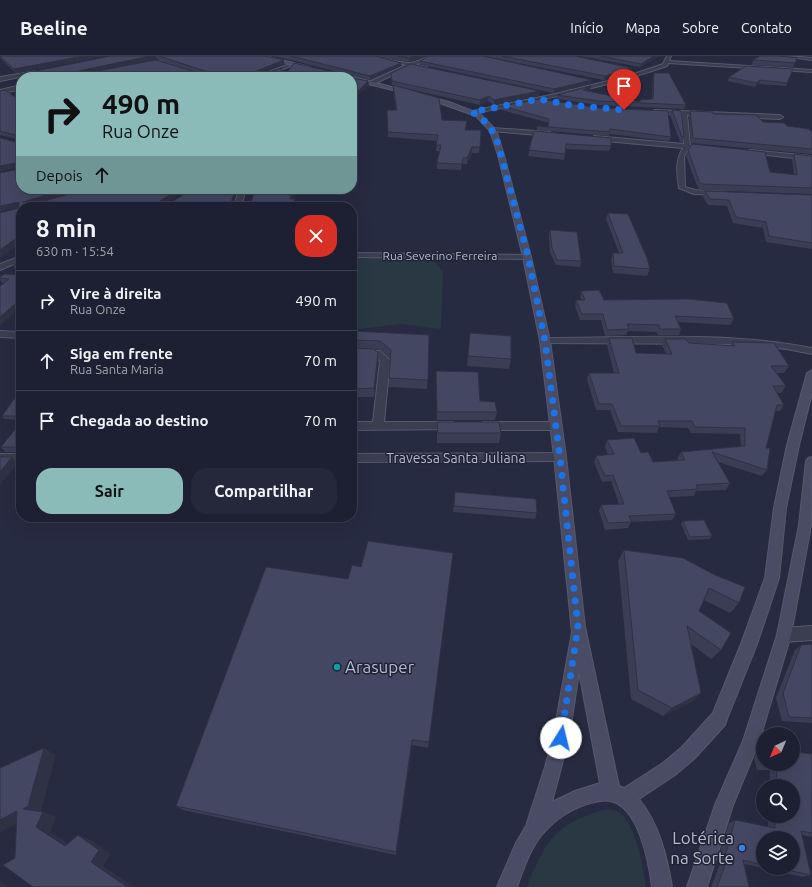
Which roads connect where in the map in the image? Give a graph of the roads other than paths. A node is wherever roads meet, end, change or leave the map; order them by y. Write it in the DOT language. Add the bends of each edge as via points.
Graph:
graph roads {
  1 [pos="259,56"];
  2 [pos="271,56"];
  3 [pos="368,56"];
  4 [pos="431,56"];
  5 [pos="790,56"];
  6 [pos="668,59"];
  7 [pos="812,59"];
  8 [pos="136,65"];
  9 [pos="293,65"];
  10 [pos="410,65"];
  11 [pos="311,68"];
  12 [pos="633,69"];
  13 [pos="45,70"];
  14 [pos="433,70"];
  15 [pos="648,71"];
  16 [pos="812,71"];
  17 [pos="35,72"];
  18 [pos="194,72"];
  19 [pos="272,72"];
  20 [pos="288,72"];
  21 [pos="16,76"];
  22 [pos="0,79"];
  23 [pos="357,79"];
  24 [pos="590,80"];
  25 [pos="371,82"];
  26 [pos="605,84"];
  27 [pos="16,88"];
  28 [pos="0,92"];
  29 [pos="540,93"];
  30 [pos="555,96"];
  31 [pos="539,99"];
  32 [pos="553,102"];
  33 [pos="647,111"];
  34 [pos="472,112"];
  35 [pos="684,112"];
  36 [pos="780,117"];
  37 [pos="493,130"];
  38 [pos="558,135"];
  39 [pos="588,138"];
  40 [pos="687,146"];
  41 [pos="717,149"];
  42 [pos="739,151"];
  43 [pos="812,158"];
  44 [pos="728,194"];
  45 [pos="357,255"];
  46 [pos="528,256"];
  47 [pos="16,260"];
  48 [pos="0,266"];
  49 [pos="0,274"];
  50 [pos="9,275"];
  51 [pos="0,334"];
  52 [pos="16,334"];
  53 [pos="545,341"];
  54 [pos="812,351"];
  55 [pos="357,353"];
  56 [pos="812,373"];
  57 [pos="357,426"];
  58 [pos="378,426"];
  59 [pos="556,426"];
  60 [pos="0,458"];
  61 [pos="16,458"];
  62 [pos="357,458"];
  63 [pos="560,458"];
  64 [pos="812,461"];
  65 [pos="578,627"];
  66 [pos="812,633"];
  67 [pos="784,635"];
  68 [pos="618,795"];
  69 [pos="534,831"];
  70 [pos="507,887"];
  71 [pos="662,887"];
  72 [pos="697,887"];
  1 -- 9 [label="street"];
  2 -- 9 [label="street"];
  3 -- 10 [label="street"];
  4 -- 10 [label="street"];
  5 -- 7 [label="street"];
  6 -- 15 [label="street" via="659,68"];
  6 -- 16 [label="street"];
  8 -- 18 [label="street" via="157,62"];
  9 -- 11 [label="street"];
  9 -- 19 [label="street"];
  9 -- 20 [label="street"];
  10 -- 14 [label="street"];
  10 -- 25 [label="street"];
  12 -- 15 [label="street"];
  13 -- 17 [label="street"];
  15 -- 26 [label="street"];
  21 -- 22 [label="street"];
  23 -- 25 [label="street"];
  24 -- 26 [label="street"];
  25 -- 34 [label="street"];
  26 -- 30 [label="street"];
  27 -- 28 [label="street"];
  29 -- 30 [label="street"];
  30 -- 31 [label="street"];
  31 -- 32 [label="street"];
  31 -- 34 [label="street"];
  33 -- 35 [label="street"];
  34 -- 37 [label="street"];
  35 -- 36 [label="street"];
  35 -- 40 [label="street"];
  37 -- 38 [label="street"];
  37 -- 46 [label="street"];
  39 -- 40 [label="street"];
  40 -- 41 [label="street"];
  40 -- 44 [label="street" via="681,156 680,170 681,184 685,190"];
  42 -- 43 [label="street"];
  45 -- 46 [label="street, Rua Severino Ferreira"];
  46 -- 53 [label="street"];
  47 -- 48 [label="street"];
  49 -- 50 [label="street"];
  51 -- 52 [label="street"];
  53 -- 54 [label="street" via="732,341"];
  53 -- 59 [label="street"];
  55 -- 58 [label="street" via="378,353 385,360"];
  56 -- 68 [label="street" via="780,508 772,578 749,644 718,718 688,753 669,769"];
  57 -- 58 [label="street"];
  58 -- 59 [label="street"];
  59 -- 63 [label="street"];
  60 -- 61 [label="street"];
  62 -- 63 [label="street, Travessa Santa Juliana"];
  63 -- 65 [label="street"];
  64 -- 67 [label="street" via="804,525"];
  65 -- 68 [label="street"];
  65 -- 69 [label="street" via="561,738"];
  66 -- 67 [label="street"];
  67 -- 72 [label="street" via="752,742 724,805"];
  68 -- 69 [label="street" via="597,792 560,806"];
  68 -- 71 [label="street" via="643,822 653,843 660,867"];
  69 -- 70 [label="street"];
}
